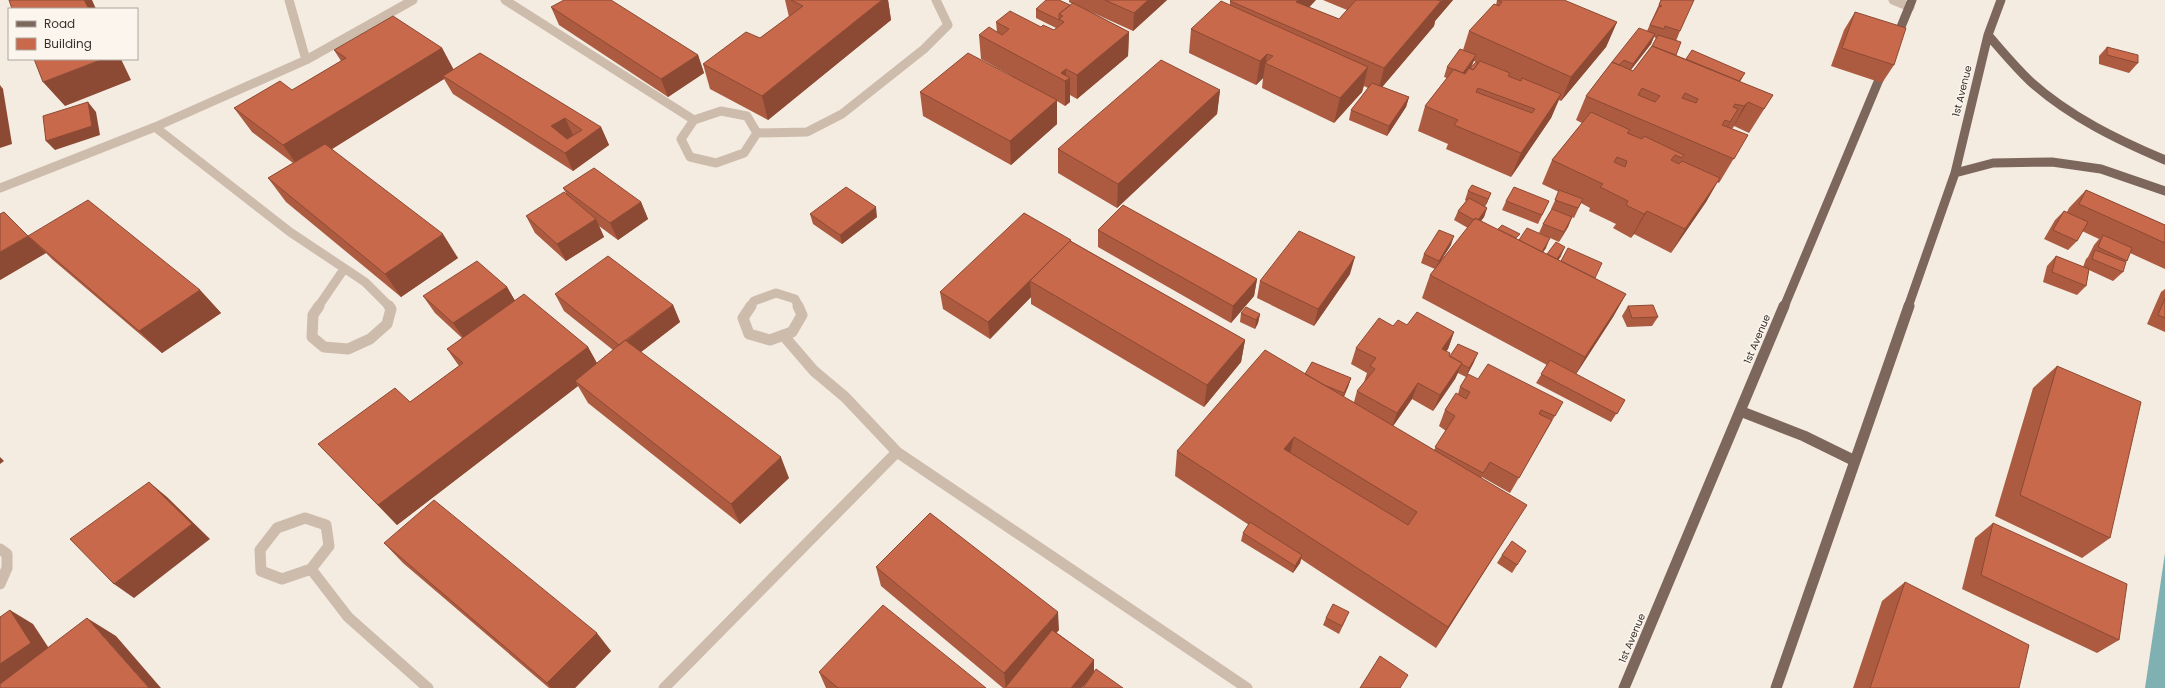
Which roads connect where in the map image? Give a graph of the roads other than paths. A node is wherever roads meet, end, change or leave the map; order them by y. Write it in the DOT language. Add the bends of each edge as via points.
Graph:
graph roads {
  1 [pos="289,0"];
  2 [pos="413,0"];
  3 [pos="505,0"];
  4 [pos="936,0"];
  5 [pos="1893,0"];
  6 [pos="2001,0"];
  7 [pos="1911,3"];
  8 [pos="1988,35"];
  9 [pos="306,60"];
  10 [pos="694,120"];
  11 [pos="155,127"];
  12 [pos="757,134"];
  13 [pos="2165,160"];
  14 [pos="1955,173"];
  15 [pos="0,188"];
  16 [pos="2165,191"];
  17 [pos="344,269"];
  18 [pos="783,335"];
  19 [pos="1740,411"];
  20 [pos="897,452"];
  21 [pos="1855,461"];
  22 [pos="0,549"];
  23 [pos="311,569"];
  24 [pos="0,584"];
  25 [pos="428,688"];
  26 [pos="664,688"];
  27 [pos="1247,688"];
  28 [pos="1624,688"];
  29 [pos="1776,688"];
  1 -- 9 [label="street"];
  2 -- 9 [label="street"];
  3 -- 10 [label="street"];
  4 -- 12 [label="street" via="948,25 924,49 842,114 807,132"];
  5 -- 7 [label="street"];
  6 -- 8 [label="main road, 1st Avenue"];
  7 -- 19 [label="main road, 1st Avenue"];
  8 -- 13 [label="main road" via="2036,86 2076,115 2118,140"];
  8 -- 14 [label="main road, 1st Avenue"];
  9 -- 11 [label="street"];
  10 -- 12 [label="street" via="721,110 747,116"];
  10 -- 12 [label="street" via="681,139 690,157 696,159 716,163 744,153"];
  11 -- 15 [label="street"];
  11 -- 17 [label="street" via="310,246"];
  14 -- 16 [label="main road" via="1993,163 2052,162 2101,169"];
  14 -- 21 [label="main road, 1st Avenue"];
  17 -- 17 [label="street" via="313,315 312,337 324,347 348,349 370,339 387,324 391,309 384,297"];
  18 -- 18 [label="street" via="792,332 802,315 795,299 776,293 754,301 743,318 749,334 770,340"];
  18 -- 20 [label="street" via="814,371 845,397"];
  19 -- 21 [label="main road" via="1804,436"];
  19 -- 28 [label="main road, 1st Avenue"];
  20 -- 26 [label="street"];
  20 -- 27 [label="street"];
  21 -- 29 [label="main road, 1st Avenue"];
  22 -- 24 [label="street" via="7,554 7,568"];
  23 -- 23 [label="street" via="329,546 326,525 305,518 277,528 260,550 261,571 282,580"];
  23 -- 25 [label="street" via="348,617"];
}
